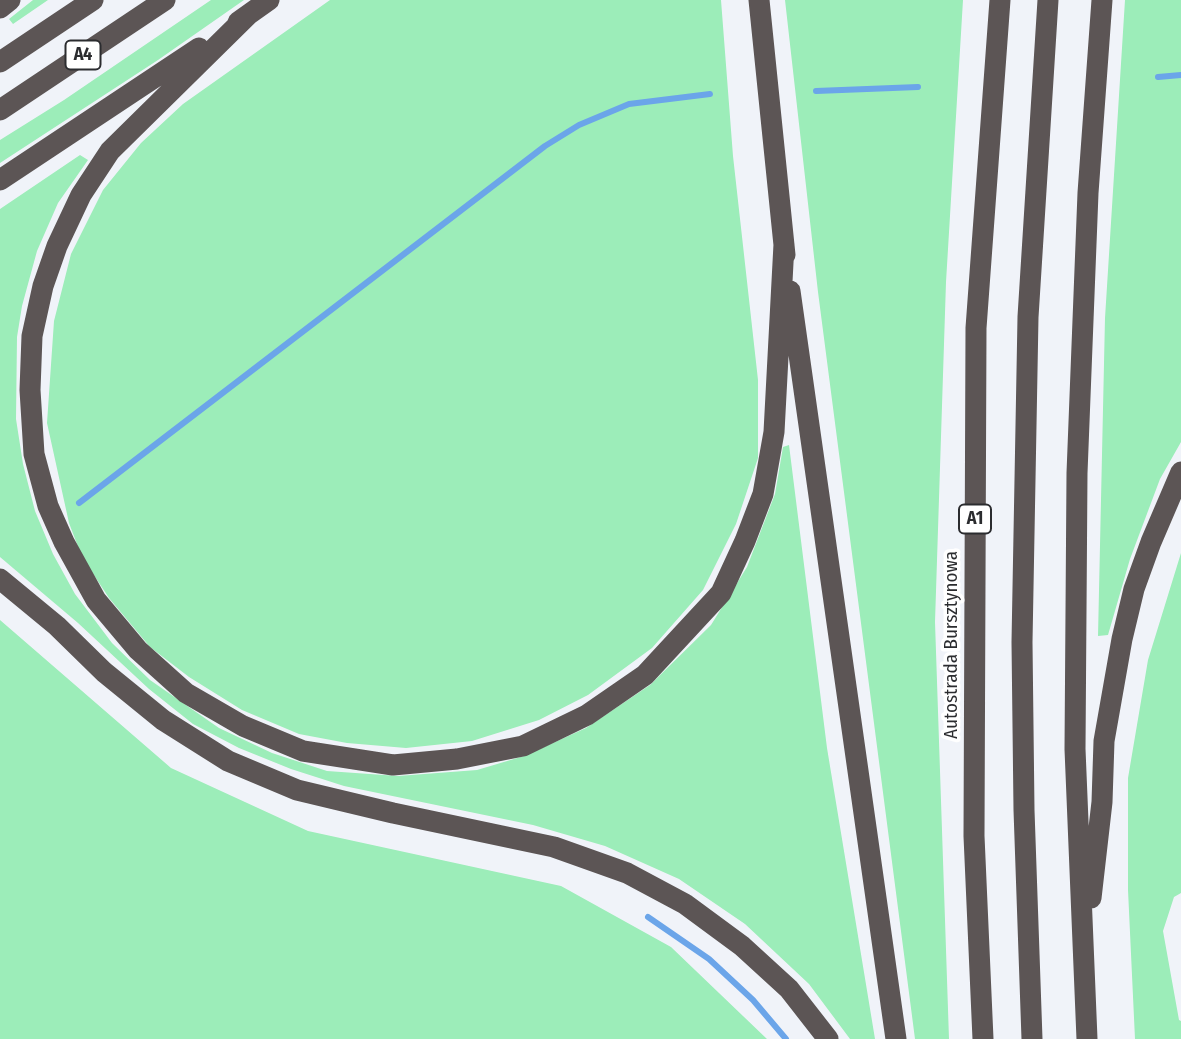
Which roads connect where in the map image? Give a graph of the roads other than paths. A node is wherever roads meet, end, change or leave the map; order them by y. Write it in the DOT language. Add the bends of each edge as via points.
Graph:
graph roads {
  1 [pos="10,0"];
  2 [pos="93,0"];
  3 [pos="165,0"];
  4 [pos="269,0"];
  5 [pos="759,0"];
  6 [pos="1000,0"];
  7 [pos="1048,0"];
  8 [pos="1102,0"];
  9 [pos="0,8"];
  10 [pos="248,15"];
  11 [pos="0,62"];
  12 [pos="0,110"];
  13 [pos="0,180"];
  14 [pos="784,244"];
  15 [pos="1181,472"];
  16 [pos="0,579"];
  17 [pos="1082,970"];
  18 [pos="828,1039"];
  19 [pos="896,1039"];
  20 [pos="983,1039"];
  21 [pos="1031,1039"];
  22 [pos="1087,1039"];
  1 -- 9 [label="highway"];
  2 -- 11 [label="highway, A4"];
  3 -- 12 [label="highway, A4"];
  4 -- 10 [label="highway"];
  5 -- 14 [label="highway"];
  6 -- 20 [label="highway, Autostrada Bursztynowa / A1" via="976,328 974,836"];
  7 -- 21 [label="highway" via="1028,317 1022,628"];
  8 -- 17 [label="highway" via="1088,193 1077,473 1075,749"];
  10 -- 13 [label="highway"];
  10 -- 14 [label="highway" via="110,151 81,195 43,286 32,336 30,390 34,454 48,506 96,600 138,650 186,693 243,726 303,751 393,765 457,759 523,746 587,715 645,675 721,593 763,494 774,432"];
  14 -- 19 [label="highway"];
  15 -- 17 [label="highway" via="1134,589 1114,679"];
  16 -- 18 [label="highway" via="163,720 228,761 297,790 554,847 627,873 685,904 742,946 789,989"];
  17 -- 22 [label="highway"];
}
